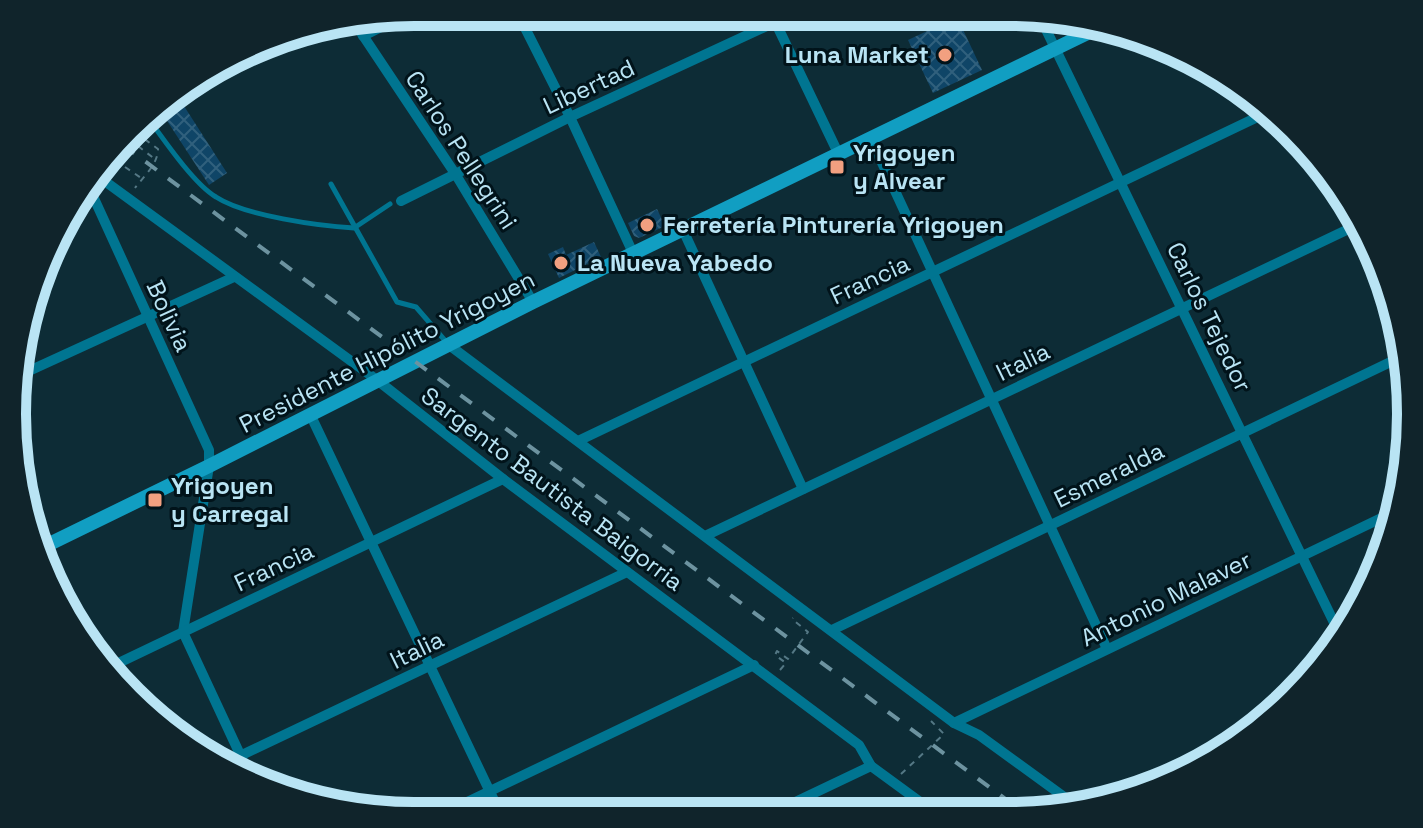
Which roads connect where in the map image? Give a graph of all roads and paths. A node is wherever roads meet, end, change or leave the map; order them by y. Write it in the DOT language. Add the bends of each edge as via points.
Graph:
graph roads {
  1 [pos="524,26"];
  2 [pos="757,26"];
  3 [pos="777,26"];
  4 [pos="380,28"];
  5 [pos="1045,28"];
  6 [pos="359,30"];
  7 [pos="1087,34"];
  8 [pos="363,36"];
  9 [pos="1056,50"];
  10 [pos="570,117"];
  11 [pos="1258,117"];
  12 [pos="154,126"];
  13 [pos="142,138"];
  14 [pos="871,139"];
  15 [pos="138,146"];
  16 [pos="839,155"];
  17 [pos="156,161"];
  18 [pos="125,167"];
  19 [pos="456,175"];
  20 [pos="142,179"];
  21 [pos="104,181"];
  22 [pos="1121,182"];
  23 [pos="331,184"];
  24 [pos="93,196"];
  25 [pos="127,199"];
  26 [pos="396,203"];
  27 [pos="354,228"];
  28 [pos="1350,228"];
  29 [pos="683,230"];
  30 [pos="633,253"];
  31 [pos="932,273"];
  32 [pos="234,277"];
  33 [pos="533,302"];
  34 [pos="1182,308"];
  35 [pos="147,317"];
  36 [pos="449,345"];
  37 [pos="1394,360"];
  38 [pos="744,362"];
  39 [pos="28,371"];
  40 [pos="377,380"];
  41 [pos="991,400"];
  42 [pos="310,414"];
  43 [pos="1242,433"];
  44 [pos="578,441"];
  45 [pos="209,466"];
  46 [pos="503,479"];
  47 [pos="803,489"];
  48 [pos="1383,517"];
  49 [pos="1050,526"];
  50 [pos="705,536"];
  51 [pos="372,542"];
  52 [pos="49,544"];
  53 [pos="1302,556"];
  54 [pos="627,572"];
  55 [pos="817,619"];
  56 [pos="1335,625"];
  57 [pos="832,630"];
  58 [pos="183,632"];
  59 [pos="1107,649"];
  60 [pos="117,664"];
  61 [pos="754,665"];
  62 [pos="430,666"];
  63 [pos="773,680"];
  64 [pos="940,712"];
  65 [pos="954,723"];
  66 [pos="241,756"];
  67 [pos="235,758"];
  68 [pos="244,763"];
  69 [pos="871,766"];
  70 [pos="893,782"];
  71 [pos="489,792"];
  72 [pos="1066,798"];
  73 [pos="468,802"];
  74 [pos="494,802"];
  75 [pos="795,802"];
  76 [pos="920,802"];
  1 -- 10 [label="street"];
  2 -- 10 [label="street, Libertad"];
  3 -- 16 [label="street"];
  4 -- 8 [label="street"];
  5 -- 9 [label="street, Carlos Tejedor"];
  6 -- 8 [label="street, Carlos Pellegrini"];
  7 -- 9 [label="street, Presidente Hipólito Yrigoyen"];
  8 -- 19 [label="street, Carlos Pellegrini"];
  9 -- 14 [label="street, Presidente Hipólito Yrigoyen"];
  9 -- 22 [label="street, Carlos Tejedor"];
  10 -- 19 [label="street, Libertad"];
  10 -- 30 [label="street"];
  11 -- 22 [label="street, Francia"];
  12 -- 27 [label="lane" via="216,197 258,212"];
  13 -- 17 [label="path" via="158,149"];
  14 -- 16 [label="street, Presidente Hipólito Yrigoyen"];
  14 -- 31 [label="street"];
  15 -- 17 [label="path"];
  16 -- 29 [label="street, Presidente Hipólito Yrigoyen"];
  17 -- 20 [label="path"];
  18 -- 20 [label="path"];
  19 -- 26 [label="street, Libertad"];
  19 -- 33 [label="street, Carlos Pellegrini"];
  20 -- 25 [label="path"];
  21 -- 25 [label="street, Sargento Bautista Baigorria"];
  22 -- 31 [label="street, Francia"];
  22 -- 34 [label="street, Carlos Tejedor"];
  23 -- 27 [label="lane"];
  24 -- 35 [label="street, Bolivia"];
  25 -- 32 [label="street, Sargento Bautista Baigorria"];
  26 -- 27 [label="lane"];
  27 -- 36 [label="lane" via="397,302 416,307"];
  28 -- 34 [label="street, Italia"];
  29 -- 30 [label="street, Presidente Hipólito Yrigoyen"];
  29 -- 38 [label="street"];
  30 -- 33 [label="street, Presidente Hipólito Yrigoyen"];
  31 -- 38 [label="street, Francia"];
  31 -- 41 [label="street"];
  32 -- 35 [label="street"];
  32 -- 40 [label="street, Sargento Bautista Baigorria"];
  33 -- 36 [label="street, Presidente Hipólito Yrigoyen"];
  34 -- 41 [label="street, Italia"];
  34 -- 43 [label="street, Carlos Tejedor"];
  35 -- 39 [label="street"];
  35 -- 45 [label="street, Bolivia" via="209,450"];
  36 -- 40 [label="street, Presidente Hipólito Yrigoyen"];
  36 -- 44 [label="street"];
  37 -- 43 [label="street, Esmeralda"];
  38 -- 44 [label="street, Francia"];
  38 -- 47 [label="street"];
  40 -- 42 [label="street, Presidente Hipólito Yrigoyen"];
  40 -- 46 [label="street, Sargento Bautista Baigorria"];
  41 -- 47 [label="street, Italia"];
  41 -- 49 [label="street"];
  42 -- 45 [label="street, Presidente Hipólito Yrigoyen"];
  42 -- 51 [label="street"];
  43 -- 49 [label="street, Esmeralda"];
  43 -- 53 [label="street, Carlos Tejedor"];
  44 -- 50 [label="street"];
  45 -- 52 [label="street, Presidente Hipólito Yrigoyen"];
  45 -- 58 [label="street"];
  46 -- 51 [label="street, Francia"];
  46 -- 54 [label="street, Sargento Bautista Baigorria"];
  47 -- 50 [label="street, Italia"];
  48 -- 53 [label="street, Antonio Malaver"];
  49 -- 57 [label="street, Esmeralda"];
  49 -- 59 [label="street"];
  50 -- 55 [label="street"];
  51 -- 58 [label="street, Francia"];
  51 -- 62 [label="street"];
  53 -- 56 [label="street, Carlos Tejedor"];
  53 -- 59 [label="street, Antonio Malaver"];
  54 -- 61 [label="street, Sargento Bautista Baigorria"];
  54 -- 62 [label="street, Italia"];
  55 -- 57 [label="street"];
  55 -- 63 [label="path" via="811,628 794,616 808,632 788,659 777,651 786,663"];
  57 -- 64 [label="street"];
  58 -- 60 [label="street, Francia"];
  58 -- 66 [label="street"];
  59 -- 65 [label="street, Antonio Malaver"];
  61 -- 63 [label="street, Sargento Bautista Baigorria"];
  61 -- 71 [label="street"];
  62 -- 66 [label="street, Italia"];
  62 -- 71 [label="street"];
  63 -- 69 [label="street, Sargento Bautista Baigorria" via="859,745"];
  64 -- 65 [label="street"];
  64 -- 70 [label="path" via="931,721 944,734"];
  65 -- 72 [label="street"];
  66 -- 67 [label="street, Italia"];
  66 -- 68 [label="street"];
  69 -- 70 [label="street, Sargento Bautista Baigorria"];
  69 -- 75 [label="street"];
  70 -- 76 [label="street, Sargento Bautista Baigorria"];
  71 -- 73 [label="street"];
  71 -- 74 [label="street"];
}
